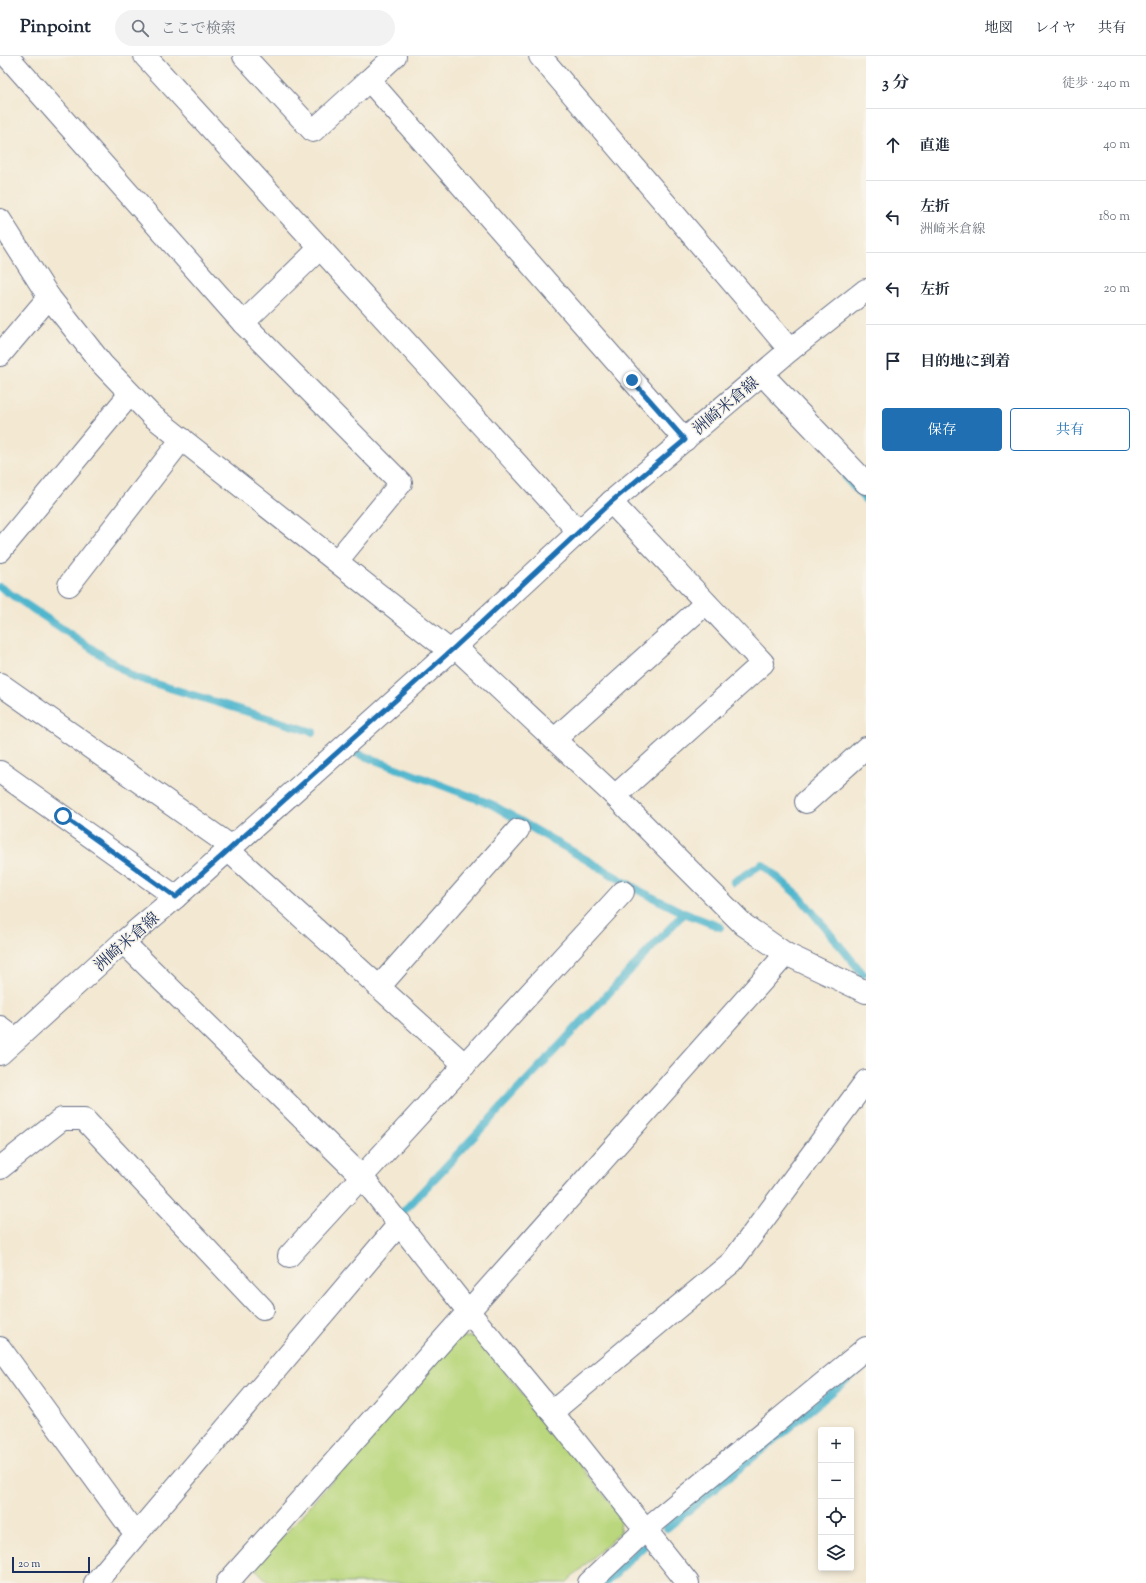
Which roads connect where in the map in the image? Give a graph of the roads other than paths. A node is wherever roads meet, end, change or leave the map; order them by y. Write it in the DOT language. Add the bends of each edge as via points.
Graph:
graph roads {
  1 [pos="7,56"];
  2 [pos="145,56"];
  3 [pos="244,56"];
  4 [pos="395,56"];
  5 [pos="540,56"];
  6 [pos="369,80"];
  7 [pos="0,220"];
  8 [pos="320,248"];
  9 [pos="866,290"];
  10 [pos="49,297"];
  11 [pos="243,323"];
  12 [pos="790,350"];
  13 [pos="0,355"];
  14 [pos="762,374"];
  15 [pos="130,394"];
  16 [pos="182,439"];
  17 [pos="685,440"];
  18 [pos="866,483"];
  19 [pos="611,502"];
  20 [pos="579,532"];
  21 [pos="0,551"];
  22 [pos="337,561"];
  23 [pos="69,585"];
  24 [pos="706,603"];
  25 [pos="453,649"];
  26 [pos="0,684"];
  27 [pos="555,739"];
  28 [pos="866,748"];
  29 [pos="0,772"];
  30 [pos="615,796"];
  31 [pos="806,802"];
  32 [pos="518,830"];
  33 [pos="230,848"];
  34 [pos="623,892"];
  35 [pos="176,897"];
  36 [pos="123,942"];
  37 [pos="786,954"];
  38 [pos="379,987"];
  39 [pos="866,992"];
  40 [pos="8,1033"];
  41 [pos="0,1054"];
  42 [pos="465,1065"];
  43 [pos="866,1081"];
  44 [pos="0,1168"];
  45 [pos="362,1177"];
  46 [pos="400,1223"];
  47 [pos="289,1256"];
  48 [pos="263,1308"];
  49 [pos="468,1311"];
  50 [pos="0,1348"];
  51 [pos="866,1348"];
  52 [pos="552,1412"];
  53 [pos="133,1529"];
  54 [pos="645,1530"];
  55 [pos="94,1583"];
  56 [pos="227,1583"];
  57 [pos="589,1583"];
  58 [pos="688,1583"];
  1 -- 11 [label="street"];
  2 -- 8 [label="street"];
  3 -- 6 [label="street" via="313,131"];
  4 -- 6 [label="street"];
  5 -- 12 [label="street"];
  6 -- 17 [label="street"];
  7 -- 10 [label="street"];
  8 -- 11 [label="street"];
  8 -- 20 [label="street"];
  9 -- 12 [label="street, 洲崎米倉線"];
  10 -- 13 [label="street"];
  10 -- 15 [label="street" via="102,364"];
  11 -- 22 [label="street" via="401,483"];
  12 -- 14 [label="street, 洲崎米倉線"];
  14 -- 17 [label="street, 洲崎米倉線"];
  14 -- 18 [label="street"];
  15 -- 16 [label="street" via="151,415"];
  15 -- 21 [label="street"];
  16 -- 22 [label="street"];
  16 -- 23 [label="street"];
  17 -- 19 [label="street, 洲崎米倉線"];
  19 -- 20 [label="street, 洲崎米倉線"];
  19 -- 24 [label="street"];
  20 -- 25 [label="street, 洲崎米倉線"];
  22 -- 25 [label="street"];
  24 -- 27 [label="street"];
  24 -- 30 [label="street" via="763,663"];
  25 -- 27 [label="street"];
  25 -- 33 [label="street, 洲崎米倉線"];
  26 -- 33 [label="street"];
  27 -- 30 [label="street"];
  28 -- 31 [label="street"];
  29 -- 35 [label="street"];
  30 -- 37 [label="street" via="744,925"];
  32 -- 38 [label="street"];
  33 -- 35 [label="street, 洲崎米倉線"];
  33 -- 38 [label="street"];
  34 -- 42 [label="street"];
  35 -- 36 [label="street, 洲崎米倉線"];
  36 -- 40 [label="street, 洲崎米倉線"];
  36 -- 45 [label="street"];
  37 -- 39 [label="street"];
  37 -- 49 [label="street"];
  38 -- 42 [label="street"];
  40 -- 41 [label="street, 洲崎米倉線"];
  42 -- 45 [label="street"];
  43 -- 52 [label="street" via="732,1262"];
  44 -- 48 [label="street" via="62,1119 84,1119"];
  45 -- 46 [label="street"];
  45 -- 47 [label="street"];
  46 -- 49 [label="street"];
  46 -- 53 [label="street"];
  49 -- 52 [label="street"];
  49 -- 56 [label="street"];
  50 -- 53 [label="street"];
  51 -- 54 [label="street"];
  52 -- 54 [label="street"];
  53 -- 55 [label="street"];
  54 -- 57 [label="street"];
  54 -- 58 [label="street"];
}
